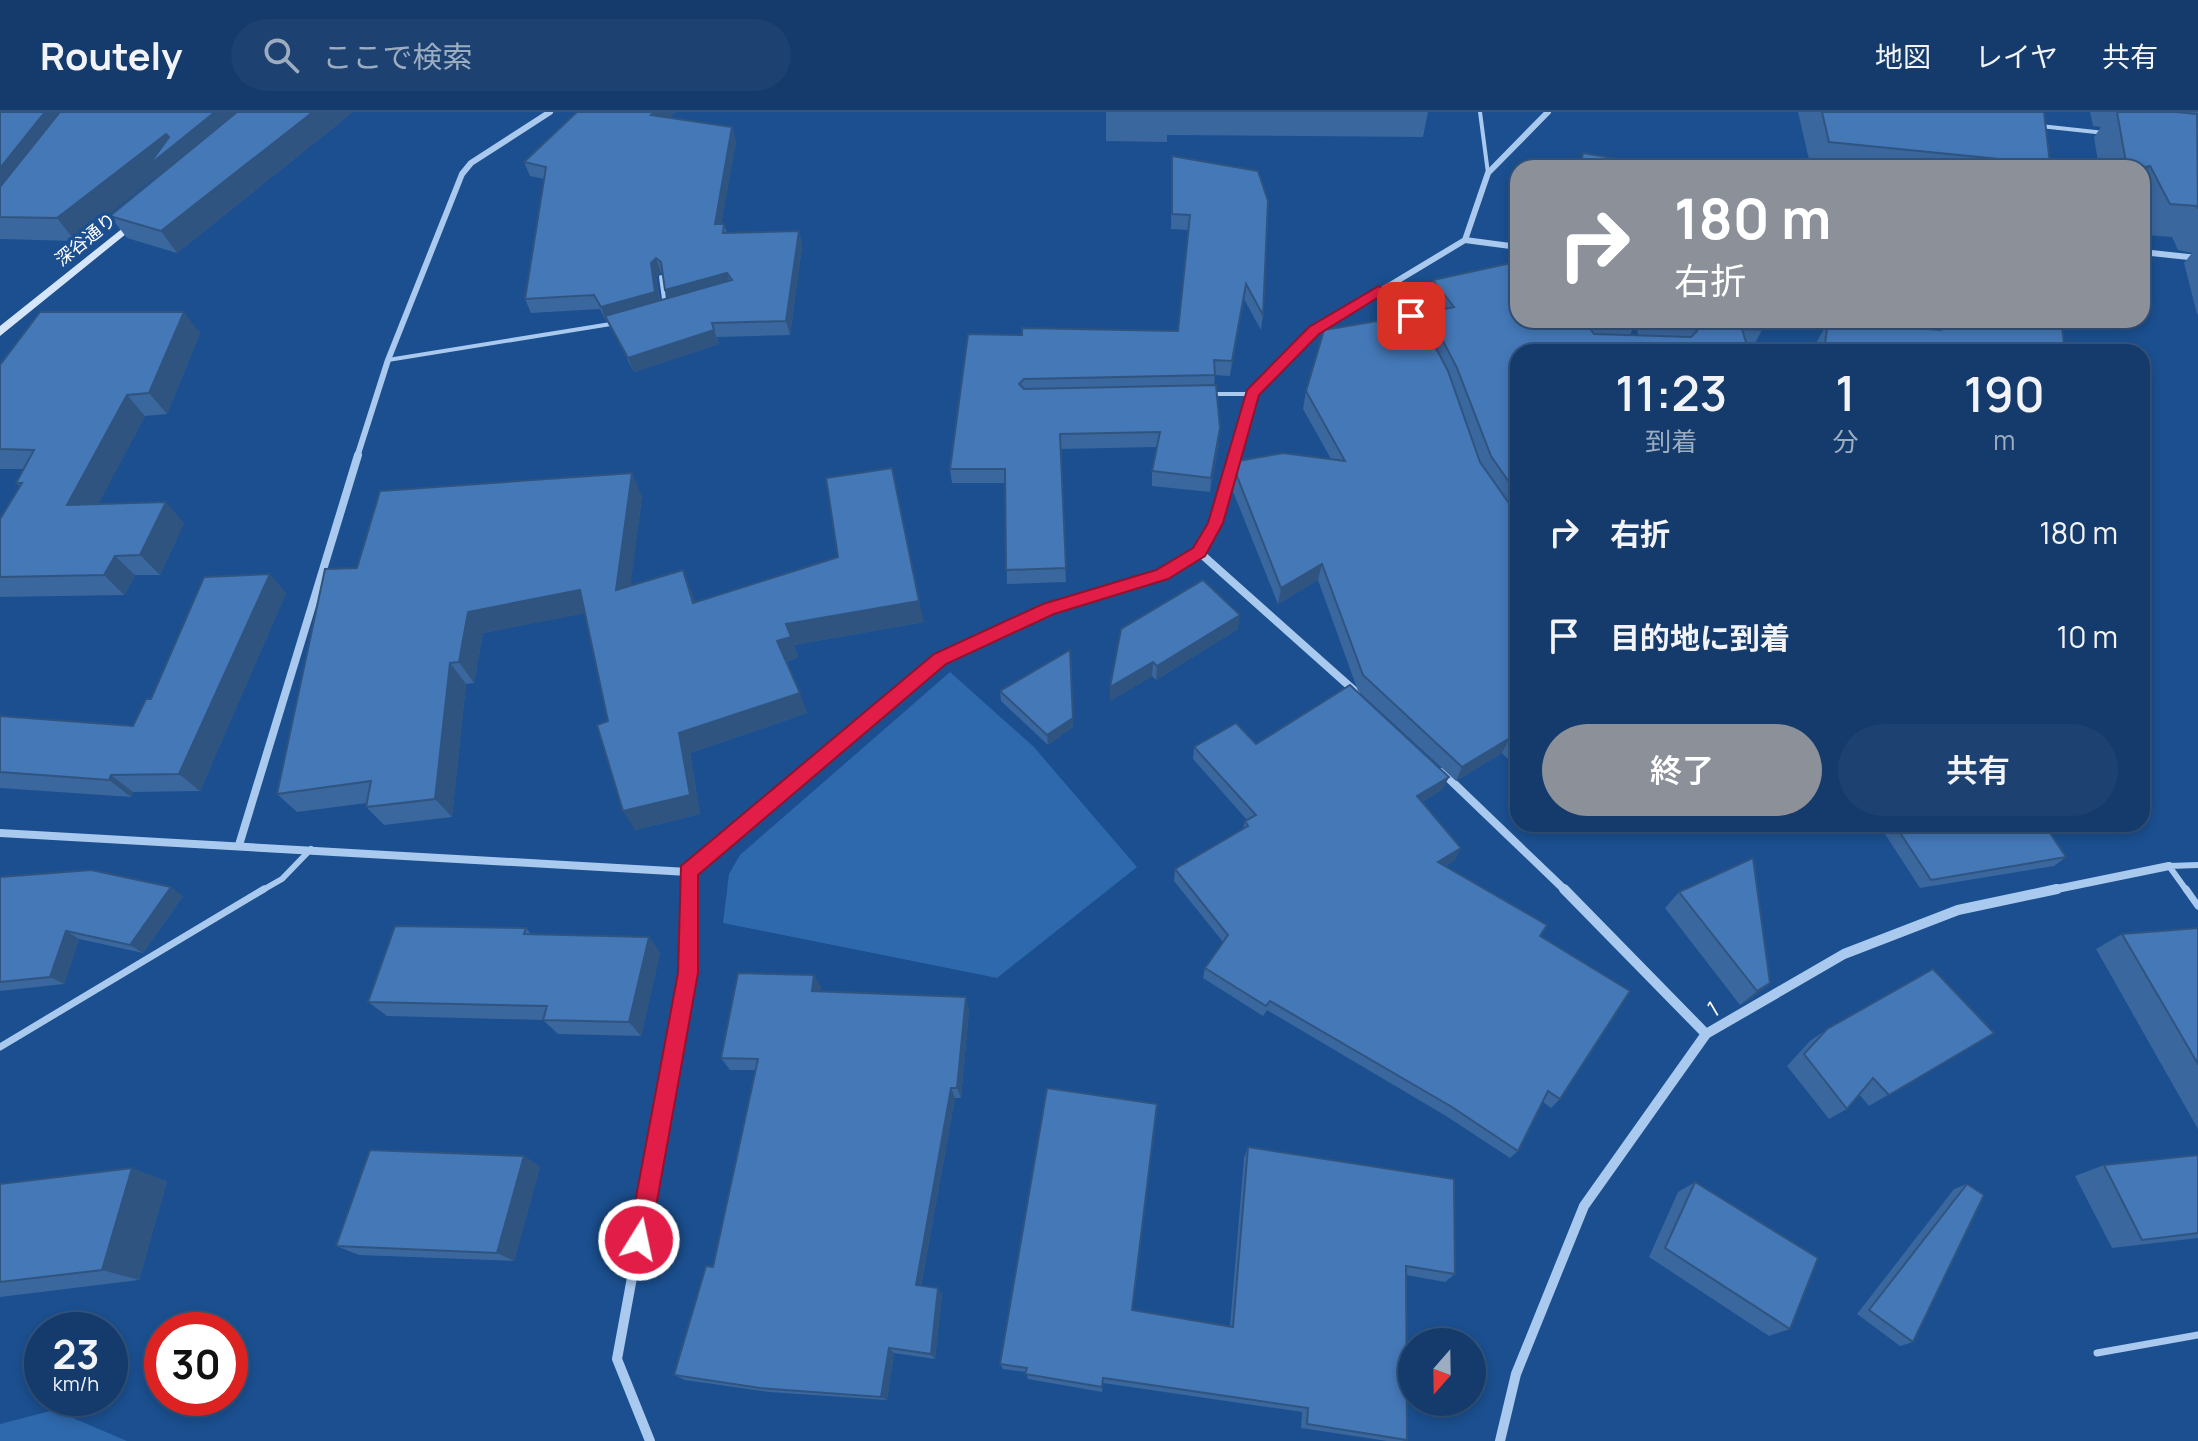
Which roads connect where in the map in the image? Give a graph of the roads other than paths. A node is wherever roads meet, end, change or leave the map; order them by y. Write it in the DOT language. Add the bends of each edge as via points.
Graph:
graph roads {
  1 [pos="550,112"];
  2 [pos="1480,112"];
  3 [pos="1548,112"];
  4 [pos="2036,126"];
  5 [pos="2114,134"];
  6 [pos="1488,173"];
  7 [pos="153,206"];
  8 [pos="1465,240"];
  9 [pos="1510,246"];
  10 [pos="2150,253"];
  11 [pos="2198,258"];
  12 [pos="661,277"];
  13 [pos="1379,291"];
  14 [pos="679,306"];
  15 [pos="621,322"];
  16 [pos="1418,330"];
  17 [pos="0,332"];
  18 [pos="388,360"];
  19 [pos="1252,394"];
  20 [pos="1207,395"];
  21 [pos="1199,552"];
  22 [pos="1364,699"];
  23 [pos="1433,763"];
  24 [pos="0,833"];
  25 [pos="239,845"];
  26 [pos="311,849"];
  27 [pos="2198,865"];
  28 [pos="2169,866"];
  29 [pos="688,872"];
  30 [pos="2198,906"];
  31 [pos="1706,1034"];
  32 [pos="0,1047"];
  33 [pos="2198,1335"];
  34 [pos="2097,1353"];
  35 [pos="650,1441"];
  36 [pos="1500,1441"];
  1 -- 18 [label="street" via="462,174"];
  2 -- 6 [label="lane"];
  3 -- 6 [label="street"];
  4 -- 5 [label="lane"];
  6 -- 8 [label="street"];
  7 -- 17 [label="street, 深谷通り"];
  8 -- 9 [label="street"];
  8 -- 13 [label="street"];
  10 -- 11 [label="street"];
  12 -- 14 [label="lane" via="666,310"];
  13 -- 16 [label="lane" via="1411,316"];
  13 -- 19 [label="street" via="1314,331"];
  15 -- 18 [label="lane"];
  18 -- 25 [label="street"];
  19 -- 20 [label="lane"];
  19 -- 21 [label="street" via="1215,523"];
  21 -- 22 [label="street"];
  21 -- 29 [label="street" via="1162,575 1049,609 940,659"];
  23 -- 31 [label="street"];
  24 -- 25 [label="street"];
  25 -- 26 [label="street"];
  26 -- 29 [label="street"];
  26 -- 32 [label="lane" via="282,879"];
  27 -- 28 [label="lane, 1"];
  28 -- 30 [label="lane"];
  28 -- 31 [label="street, 1" via="1958,910 1844,954"];
  29 -- 35 [label="street" via="688,973 617,1359"];
  31 -- 36 [label="street, 1" via="1584,1206 1516,1374"];
  33 -- 34 [label="lane"];
}
